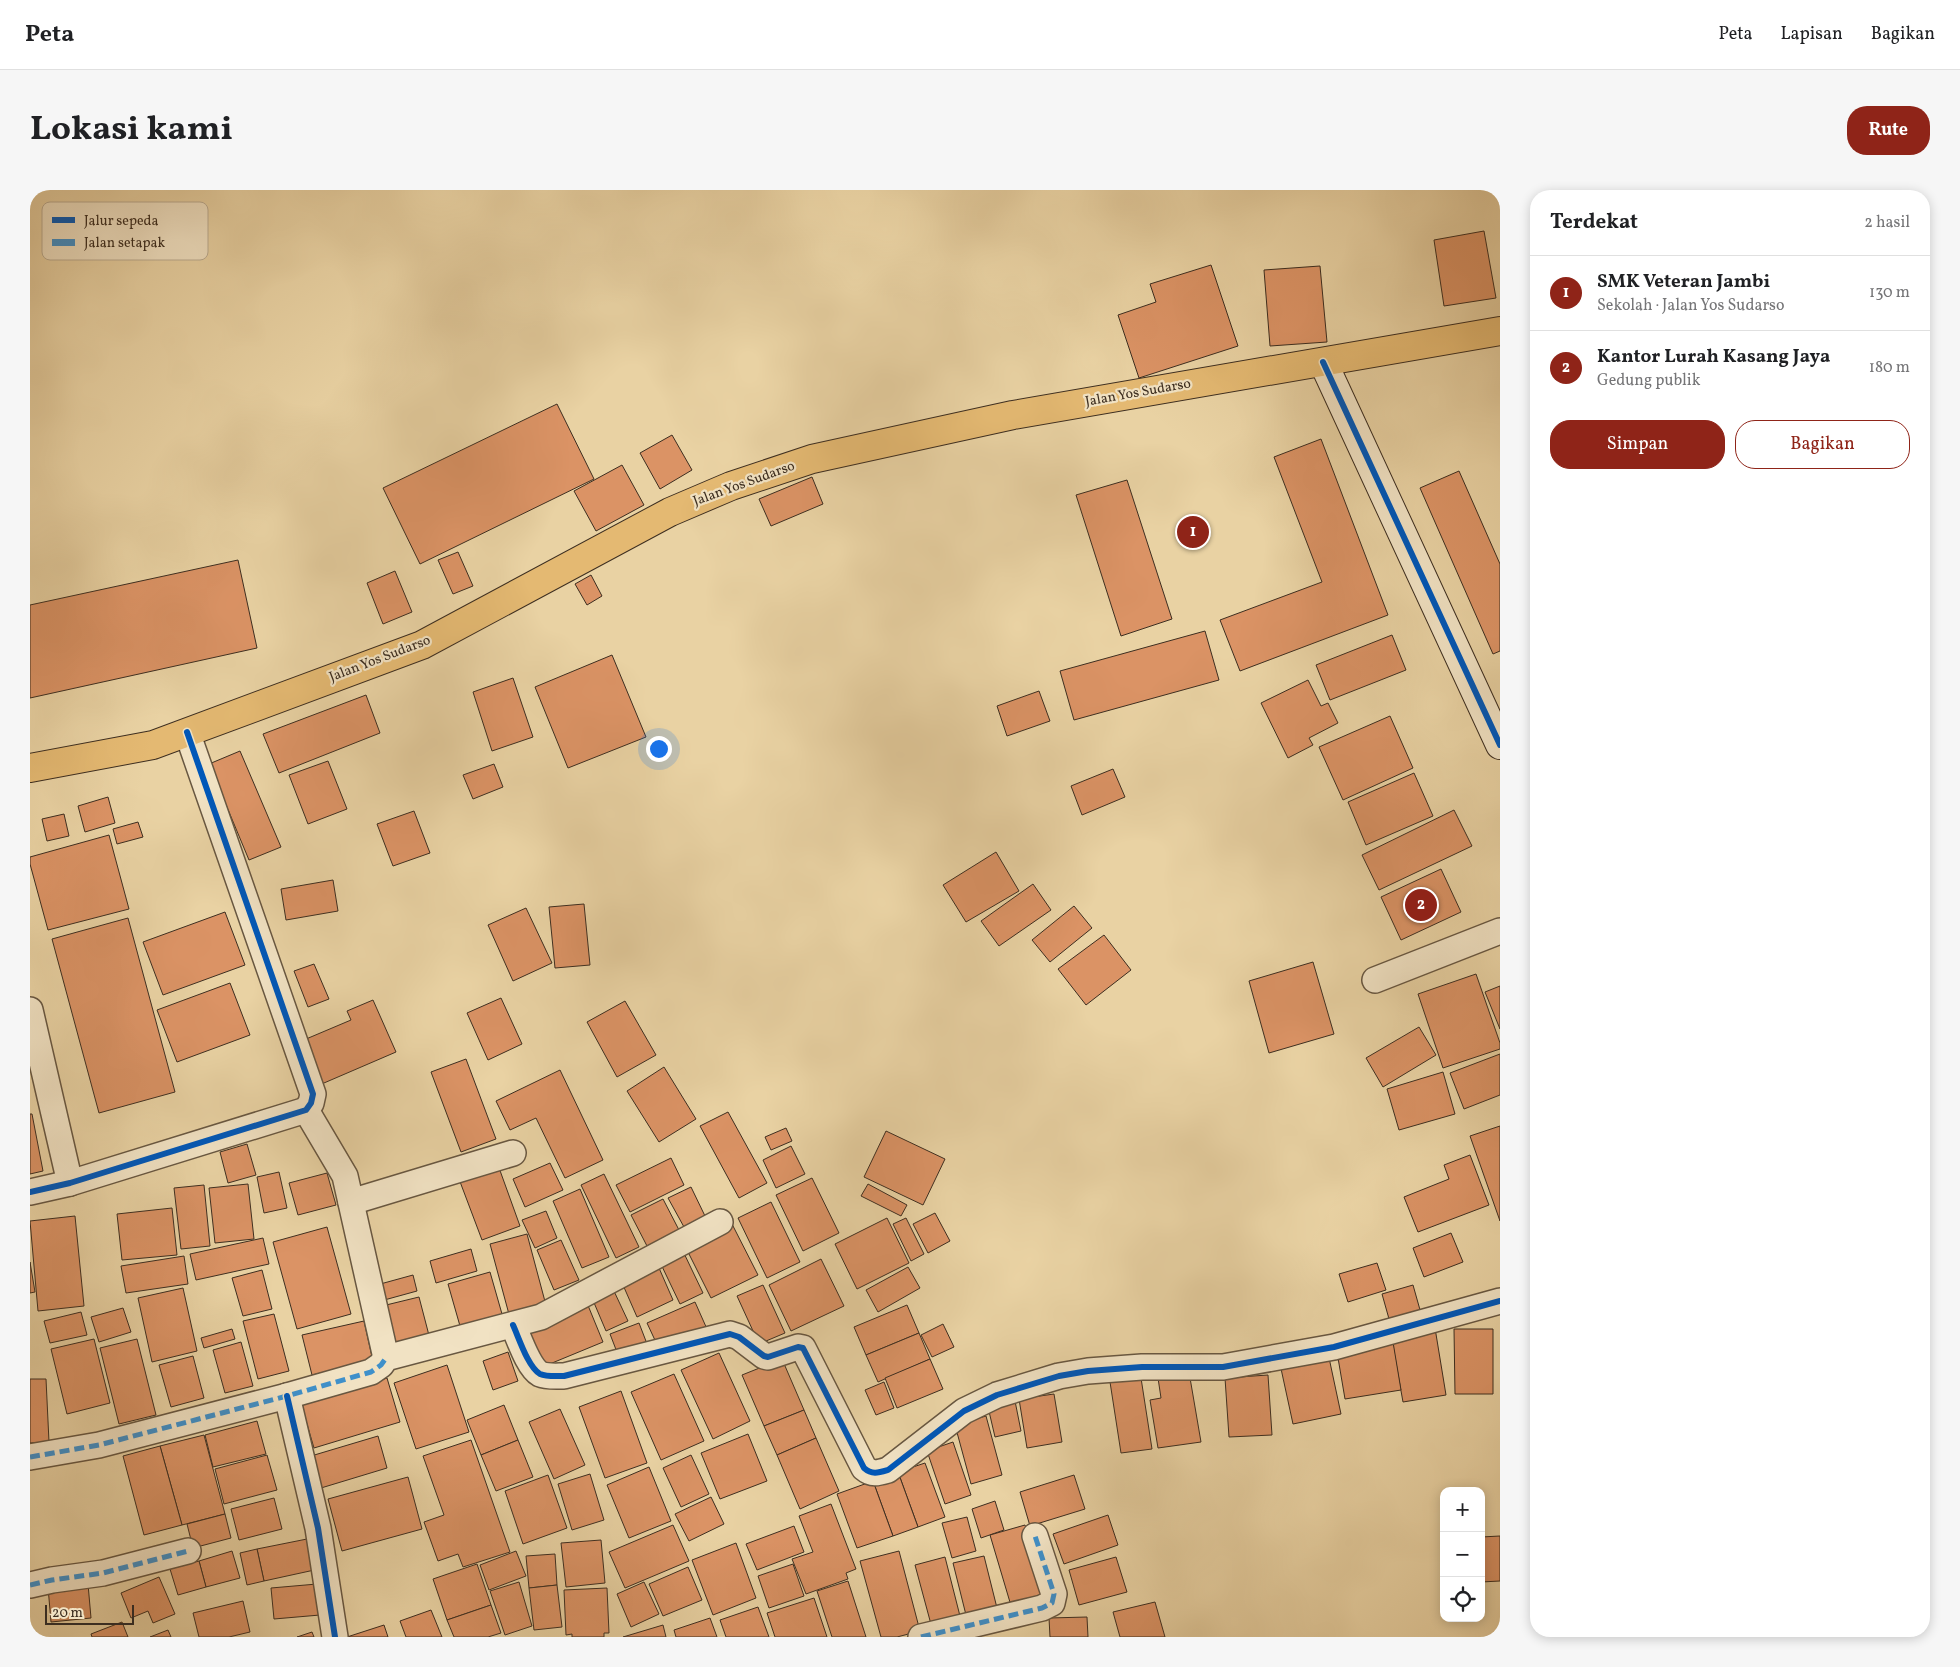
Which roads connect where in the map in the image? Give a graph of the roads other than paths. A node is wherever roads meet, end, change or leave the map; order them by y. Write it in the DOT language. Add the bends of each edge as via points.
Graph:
graph roads {
  1 [pos="1500,331"];
  2 [pos="1323,362"];
  3 [pos="186,732"];
  4 [pos="1500,744"];
  5 [pos="30,768"];
  6 [pos="1500,931"];
  7 [pos="1375,980"];
  8 [pos="30,1010"];
  9 [pos="306,1110"];
  10 [pos="513,1153"];
  11 [pos="70,1183"];
  12 [pos="30,1192"];
  13 [pos="351,1202"];
  14 [pos="720,1222"];
  15 [pos="1500,1301"];
  16 [pos="513,1325"];
  17 [pos="386,1358"];
  18 [pos="287,1396"];
  19 [pos="30,1457"];
  20 [pos="1035,1536"];
  21 [pos="188,1551"];
  22 [pos="30,1585"];
  23 [pos="335,1637"];
  24 [pos="921,1637"];
  1 -- 2 [label="highway, Jalan Yos Sudarso"];
  2 -- 3 [label="highway, Jalan Yos Sudarso" via="1013,414 812,459 731,486 670,512 422,645"];
  2 -- 4 [label="street"];
  3 -- 5 [label="highway, Jalan Yos Sudarso" via="153,745"];
  3 -- 9 [label="street" via="313,1094"];
  6 -- 7 [label="street"];
  8 -- 11 [label="street"];
  9 -- 11 [label="street"];
  9 -- 13 [label="street" via="345,1176"];
  10 -- 13 [label="street"];
  11 -- 12 [label="street"];
  13 -- 17 [label="street"];
  14 -- 16 [label="street" via="541,1318"];
  15 -- 16 [label="street" via="1334,1347 1223,1367 1142,1368 1059,1376 996,1395 964,1411 888,1470 875,1474 864,1468 803,1348 768,1357 730,1334 564,1376 547,1376 532,1365"];
  16 -- 17 [label="street"];
  17 -- 18 [label="street" via="370,1372"];
  18 -- 19 [label="street" via="99,1445"];
  18 -- 23 [label="street" via="318,1528"];
  20 -- 24 [label="street" via="1054,1594 1052,1603"];
  21 -- 22 [label="street" via="103,1573"];
}
